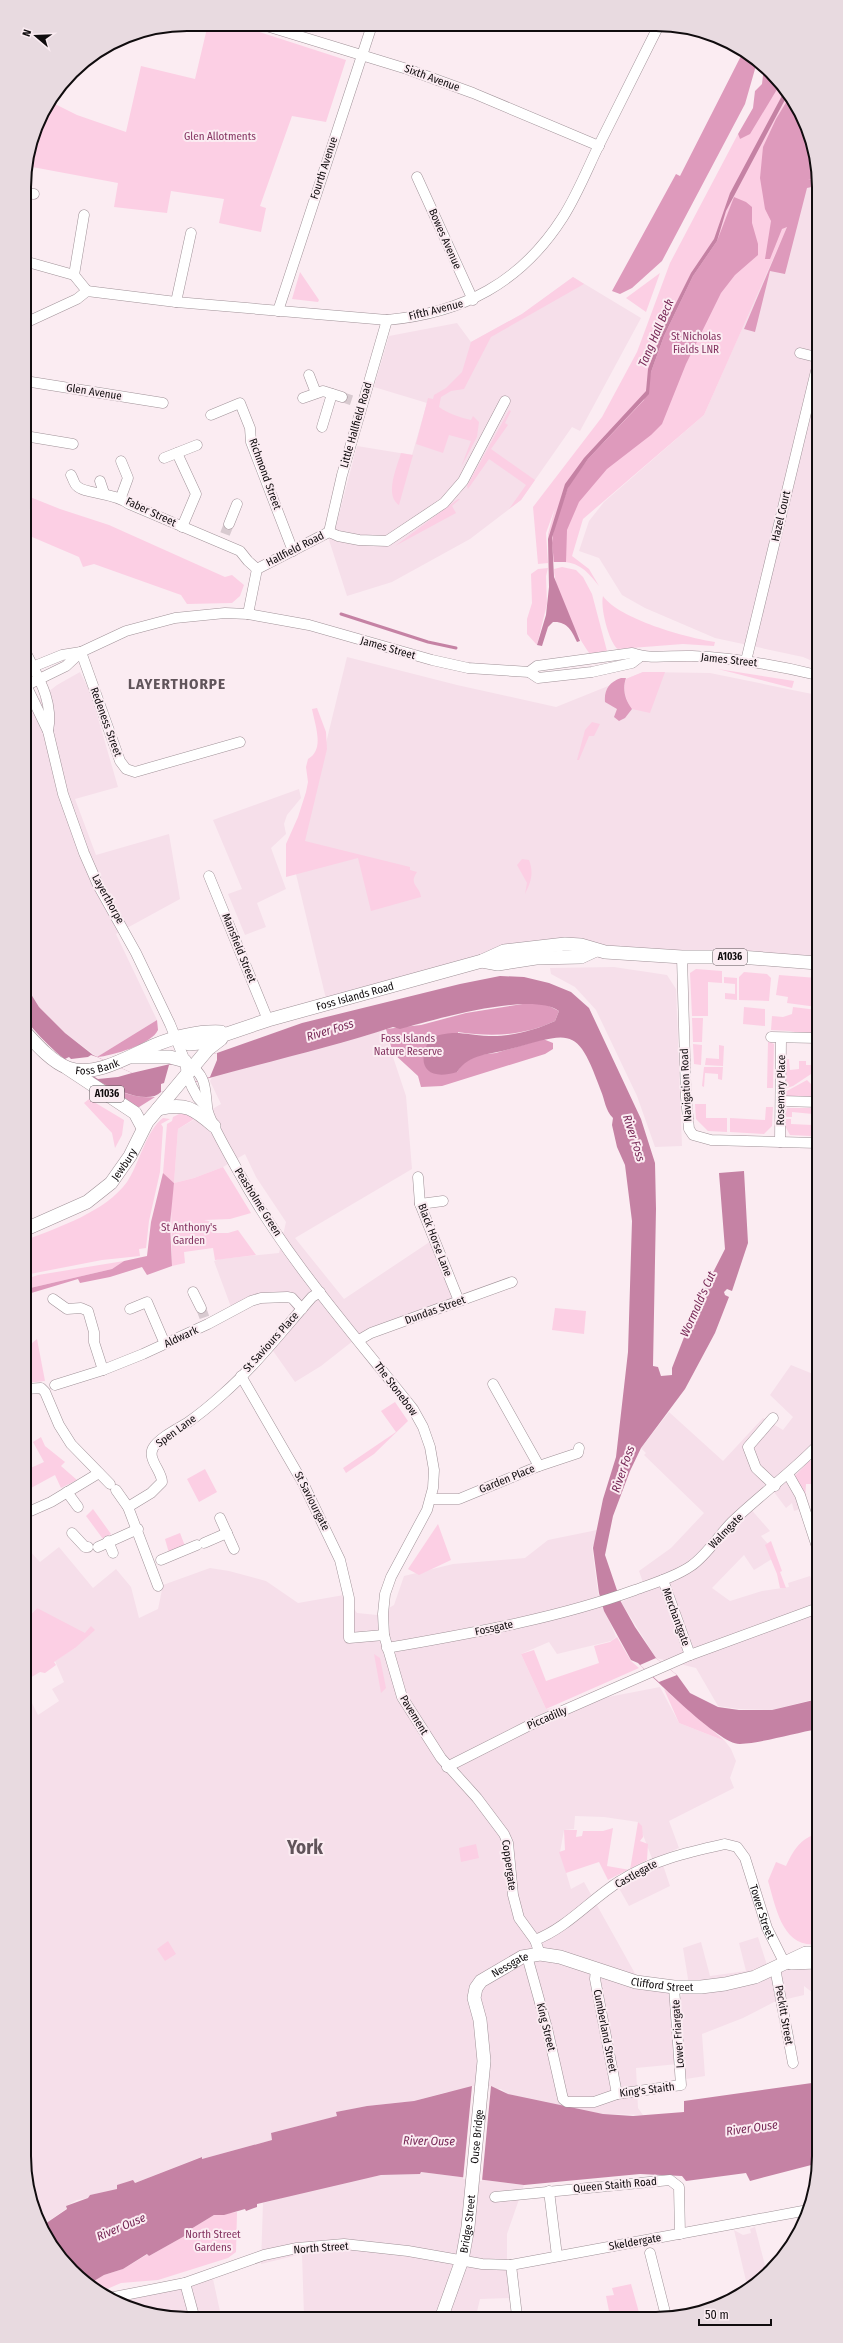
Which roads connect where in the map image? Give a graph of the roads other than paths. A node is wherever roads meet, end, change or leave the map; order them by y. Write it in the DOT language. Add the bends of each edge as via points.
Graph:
graph roads {
  1 [pos="283,31"];
  2 [pos="370,31"];
  3 [pos="656,31"];
  4 [pos="362,55"];
  5 [pos="599,146"];
  6 [pos="417,177"];
  7 [pos="84,215"];
  8 [pos="191,233"];
  9 [pos="31,263"];
  10 [pos="74,276"];
  11 [pos="86,291"];
  12 [pos="473,300"];
  13 [pos="176,302"];
  14 [pos="278,311"];
  15 [pos="31,320"];
  16 [pos="387,320"];
  17 [pos="800,353"];
  18 [pos="812,356"];
  19 [pos="309,375"];
  20 [pos="31,382"];
  21 [pos="812,387"];
  22 [pos="316,394"];
  23 [pos="303,398"];
  24 [pos="505,401"];
  25 [pos="163,403"];
  26 [pos="211,415"];
  27 [pos="322,428"];
  28 [pos="31,437"];
  29 [pos="72,444"];
  30 [pos="197,445"];
  31 [pos="177,453"];
  32 [pos="164,458"];
  33 [pos="121,461"];
  34 [pos="71,475"];
  35 [pos="100,481"];
  36 [pos="104,493"];
  37 [pos="121,497"];
  38 [pos="237,504"];
  39 [pos="229,524"];
  40 [pos="182,527"];
  41 [pos="329,532"];
  42 [pos="293,551"];
  43 [pos="257,569"];
  44 [pos="248,614"];
  45 [pos="81,652"];
  46 [pos="746,661"];
  47 [pos="31,668"];
  48 [pos="31,671"];
  49 [pos="812,674"];
  50 [pos="39,679"];
  51 [pos="31,683"];
  52 [pos="31,695"];
  53 [pos="48,731"];
  54 [pos="240,742"];
  55 [pos="209,876"];
  56 [pos="682,957"];
  57 [pos="812,963"];
  58 [pos="268,1020"];
  59 [pos="229,1033"];
  60 [pos="31,1038"];
  61 [pos="771,1038"];
  62 [pos="781,1038"];
  63 [pos="812,1038"];
  64 [pos="176,1039"];
  65 [pos="132,1058"];
  66 [pos="64,1066"];
  67 [pos="189,1071"];
  68 [pos="781,1101"];
  69 [pos="812,1102"];
  70 [pos="206,1107"];
  71 [pos="158,1109"];
  72 [pos="214,1126"];
  73 [pos="143,1128"];
  74 [pos="776,1142"];
  75 [pos="812,1143"];
  76 [pos="418,1177"];
  77 [pos="443,1201"];
  78 [pos="420,1204"];
  79 [pos="31,1227"];
  80 [pos="512,1282"];
  81 [pos="193,1292"];
  82 [pos="320,1292"];
  83 [pos="53,1299"];
  84 [pos="459,1301"];
  85 [pos="201,1308"];
  86 [pos="130,1309"];
  87 [pos="302,1309"];
  88 [pos="359,1340"];
  89 [pos="165,1344"];
  90 [pos="103,1370"];
  91 [pos="241,1376"];
  92 [pos="493,1384"];
  93 [pos="55,1385"];
  94 [pos="31,1389"];
  95 [pos="773,1418"];
  96 [pos="579,1448"];
  97 [pos="812,1453"];
  98 [pos="539,1466"];
  99 [pos="99,1473"];
  100 [pos="788,1474"];
  101 [pos="775,1486"];
  102 [pos="68,1492"];
  103 [pos="432,1499"];
  104 [pos="128,1507"];
  105 [pos="78,1508"];
  106 [pos="31,1510"];
  107 [pos="220,1518"];
  108 [pos="812,1525"];
  109 [pos="138,1529"];
  110 [pos="72,1533"];
  111 [pos="227,1533"];
  112 [pos="108,1541"];
  113 [pos="234,1549"];
  114 [pos="113,1553"];
  115 [pos="155,1562"];
  116 [pos="663,1580"];
  117 [pos="158,1586"];
  118 [pos="621,1595"];
  119 [pos="812,1610"];
  120 [pos="384,1635"];
  121 [pos="387,1648"];
  122 [pos="690,1655"];
  123 [pos="448,1767"];
  124 [pos="745,1858"];
  125 [pos="535,1940"];
  126 [pos="812,1953"];
  127 [pos="540,1954"];
  128 [pos="527,1956"];
  129 [pos="812,1963"];
  130 [pos="780,1966"];
  131 [pos="596,1969"];
  132 [pos="481,1981"];
  133 [pos="674,1987"];
  134 [pos="793,2063"];
  135 [pos="681,2082"];
  136 [pos="616,2094"];
  137 [pos="563,2099"];
  138 [pos="472,2187"];
  139 [pos="549,2191"];
  140 [pos="495,2198"];
  141 [pos="802,2211"];
  142 [pos="680,2234"];
  143 [pos="650,2253"];
  144 [pos="557,2256"];
  145 [pos="462,2260"];
  146 [pos="511,2264"];
  147 [pos="184,2283"];
  148 [pos="118,2296"];
  149 [pos="193,2312"];
  150 [pos="443,2312"];
  151 [pos="517,2312"];
  152 [pos="665,2312"];
  1 -- 4 [label="street, Sixth Avenue"];
  2 -- 4 [label="street, Fourth Avenue"];
  3 -- 5 [label="street, Fifth Avenue"];
  4 -- 5 [label="street, Sixth Avenue" via="473,93"];
  4 -- 14 [label="street, Fourth Avenue"];
  5 -- 12 [label="street, Fifth Avenue" via="563,217 538,250 518,270"];
  6 -- 12 [label="street, Bowes Avenue"];
  7 -- 10 [label="street"];
  8 -- 13 [label="street"];
  9 -- 10 [label="street"];
  10 -- 11 [label="street"];
  11 -- 13 [label="street, Fifth Avenue"];
  11 -- 15 [label="street" via="77,299"];
  12 -- 16 [label="street, Fifth Avenue" via="434,313"];
  13 -- 14 [label="street, Fifth Avenue"];
  14 -- 16 [label="street, Fifth Avenue"];
  16 -- 41 [label="street, Little Hallfield Road" via="358,402"];
  17 -- 18 [label="street"];
  19 -- 22 [label="street"];
  20 -- 25 [label="street, Glen Avenue"];
  21 -- 46 [label="street, Hazel Court"];
  22 -- 23 [label="street"];
  22 -- 27 [label="street" via="323,391 337,396"];
  24 -- 41 [label="street, Hallfield Road" via="463,481 444,503 387,541 359,540"];
  26 -- 42 [label="street, Richmond Street" via="240,403 250,428 251,442"];
  28 -- 29 [label="street"];
  30 -- 31 [label="street"];
  31 -- 32 [label="street"];
  31 -- 40 [label="street, Faber Street" via="196,494"];
  33 -- 37 [label="street, Faber Street" via="128,478"];
  34 -- 36 [label="street, Faber Street" via="77,486"];
  35 -- 36 [label="street"];
  36 -- 37 [label="street, Faber Street"];
  37 -- 40 [label="street, Faber Street" via="130,504"];
  38 -- 39 [label="street"];
  40 -- 43 [label="street, Faber Street" via="223,538"];
  41 -- 42 [label="street, Hallfield Road"];
  42 -- 43 [label="street, Hallfield Road"];
  43 -- 44 [label="street, Hallfield Road"];
  44 -- 45 [label="street" via="211,613 174,618 126,631"];
  44 -- 46 [label="street, James Street" via="318,627 406,654 468,668 529,672 537,666 632,653 641,656 693,656"];
  45 -- 47 [label="street" via="62,656"];
  45 -- 50 [label="street" via="66,666"];
  45 -- 54 [label="street, Redeness Street" via="120,761 126,768 135,772"];
  46 -- 49 [label="street, James Street"];
  48 -- 50 [label="street, Layerthorpe"];
  50 -- 51 [label="street"];
  50 -- 53 [label="street, Layerthorpe" via="50,709"];
  52 -- 53 [label="street, Layerthorpe"];
  53 -- 64 [label="street, Layerthorpe" via="63,794 84,853 98,885 144,968"];
  55 -- 58 [label="street, Mansfield Street"];
  56 -- 57 [label="main road, Foss Islands Road / A1036" via="740,957"];
  56 -- 58 [label="main road, Foss Islands Road / A1036" via="596,950 581,944 496,952 482,961"];
  56 -- 74 [label="street, Navigation Road" via="689,1129 693,1135 711,1140"];
  58 -- 59 [label="main road, Foss Islands Road / A1036"];
  59 -- 64 [label="main road, Foss Islands Road / A1036" via="208,1032"];
  59 -- 67 [label="main road, Foss Islands Road / A1036"];
  60 -- 66 [label="main road, Foss Bank / A1036"];
  61 -- 62 [label="street"];
  62 -- 63 [label="street"];
  62 -- 68 [label="street, Rosemary Place"];
  64 -- 65 [label="main road, Foss Bank / A1036" via="157,1044"];
  64 -- 67 [label="street, Layerthorpe"];
  65 -- 66 [label="main road, Foss Bank / A1036" via="81,1070"];
  65 -- 67 [label="main road" via="170,1057"];
  66 -- 73 [label="main road, A1036" via="136,1113"];
  67 -- 70 [label="street, Peasholme Green" via="198,1098"];
  67 -- 70 [label="street, Peasholme Green" via="202,1079 207,1091"];
  67 -- 71 [label="main road, Jewbury / A1036"];
  68 -- 69 [label="street"];
  68 -- 74 [label="street, Rosemary Place"];
  70 -- 72 [label="street, Peasholme Green"];
  71 -- 72 [label="main road" via="187,1107 195,1110"];
  71 -- 73 [label="main road, Jewbury / A1036"];
  72 -- 82 [label="street, Peasholme Green" via="273,1227"];
  73 -- 79 [label="main road, Jewbury / A1036" via="121,1171 100,1193 87,1202"];
  74 -- 75 [label="street, Navigation Road"];
  76 -- 78 [label="street, Black Horse Lane"];
  77 -- 78 [label="street"];
  78 -- 84 [label="street, Black Horse Lane"];
  80 -- 84 [label="street, Dundas Street"];
  81 -- 85 [label="street"];
  82 -- 87 [label="street, St Saviours Place"];
  82 -- 88 [label="street, The Stonebow"];
  83 -- 90 [label="street" via="67,1309 81,1308 88,1311"];
  84 -- 88 [label="street, Dundas Street" via="371,1333"];
  86 -- 89 [label="street" via="147,1302"];
  87 -- 89 [label="street, Aldwark" via="292,1298 260,1298 207,1321"];
  87 -- 91 [label="street, St Saviours Place"];
  88 -- 103 [label="street, The Stonebow" via="413,1409 423,1426 434,1470"];
  89 -- 90 [label="street, Aldwark"];
  90 -- 93 [label="street, Aldwark"];
  91 -- 104 [label="street, Spen Lane" via="199,1414 152,1448 152,1457 162,1476 162,1482 151,1493"];
  91 -- 120 [label="street, St Saviourgate" via="303,1483 340,1560 349,1598 349,1638"];
  92 -- 98 [label="street"];
  94 -- 99 [label="street" via="41,1388 46,1392 59,1425 71,1444"];
  95 -- 101 [label="street" via="748,1447 756,1468"];
  96 -- 98 [label="street, Garden Place" via="578,1453"];
  97 -- 100 [label="street, Walmgate"];
  98 -- 103 [label="street, Garden Place" via="459,1499"];
  99 -- 102 [label="street"];
  99 -- 104 [label="street"];
  100 -- 101 [label="street, Walmgate"];
  100 -- 108 [label="street"];
  101 -- 116 [label="street, Walmgate" via="733,1521 690,1566"];
  102 -- 105 [label="street"];
  102 -- 106 [label="street"];
  103 -- 120 [label="street, The Stonebow" via="391,1577 385,1594"];
  104 -- 109 [label="street"];
  107 -- 111 [label="street"];
  109 -- 112 [label="street"];
  109 -- 115 [label="street"];
  110 -- 112 [label="street" via="85,1547 93,1547"];
  111 -- 113 [label="street"];
  111 -- 115 [label="street"];
  112 -- 114 [label="street"];
  115 -- 117 [label="street"];
  116 -- 118 [label="street, Walmgate"];
  116 -- 122 [label="street, Merchantgate"];
  118 -- 121 [label="street, Fossgate" via="478,1631"];
  119 -- 122 [label="street"];
  120 -- 121 [label="street, Pavement"];
  121 -- 123 [label="street, Pavement" via="402,1697"];
  122 -- 123 [label="street, Piccadilly" via="528,1726"];
  123 -- 125 [label="street, Coppergate" via="477,1798 504,1834 508,1843 511,1883 519,1918"];
  124 -- 125 [label="street, Castlegate" via="737,1847 725,1844 655,1862 620,1881 565,1922"];
  124 -- 130 [label="street, Tower Street"];
  125 -- 127 [label="street, Coppergate"];
  126 -- 130 [label="main road" via="806,1953"];
  127 -- 128 [label="main road, Nessgate"];
  127 -- 131 [label="main road, Clifford Street" via="560,1957"];
  128 -- 132 [label="main road, Nessgate"];
  128 -- 137 [label="street, King Street" via="548,2028"];
  129 -- 130 [label="main road"];
  130 -- 133 [label="main road, Clifford Street" via="725,1984"];
  130 -- 134 [label="street, Peckitt Street"];
  131 -- 133 [label="main road, Clifford Street" via="636,1982"];
  131 -- 136 [label="street, Cumberland Street" via="595,1979"];
  132 -- 138 [label="main road, Ouse Bridge" via="474,1998 483,2048"];
  133 -- 135 [label="street, Lower Friargate"];
  135 -- 136 [label="street, King's Staith" via="678,2087"];
  136 -- 137 [label="street, King's Staith" via="594,2102 567,2102"];
  138 -- 145 [label="main road, Bridge Street"];
  139 -- 140 [label="street, Queen Staith Road"];
  139 -- 142 [label="street, Queen Staith Road" via="670,2180 679,2187"];
  139 -- 144 [label="street"];
  141 -- 142 [label="street, Skeldergate"];
  142 -- 144 [label="street, Skeldergate"];
  143 -- 152 [label="street"];
  144 -- 146 [label="street, Skeldergate"];
  145 -- 146 [label="street, Skeldergate" via="482,2264"];
  145 -- 147 [label="street, North Street" via="344,2244 298,2248 264,2255"];
  145 -- 150 [label="main road, Bridge Street"];
  146 -- 151 [label="street"];
  147 -- 148 [label="street, North Street"];
  147 -- 149 [label="street"];
}
